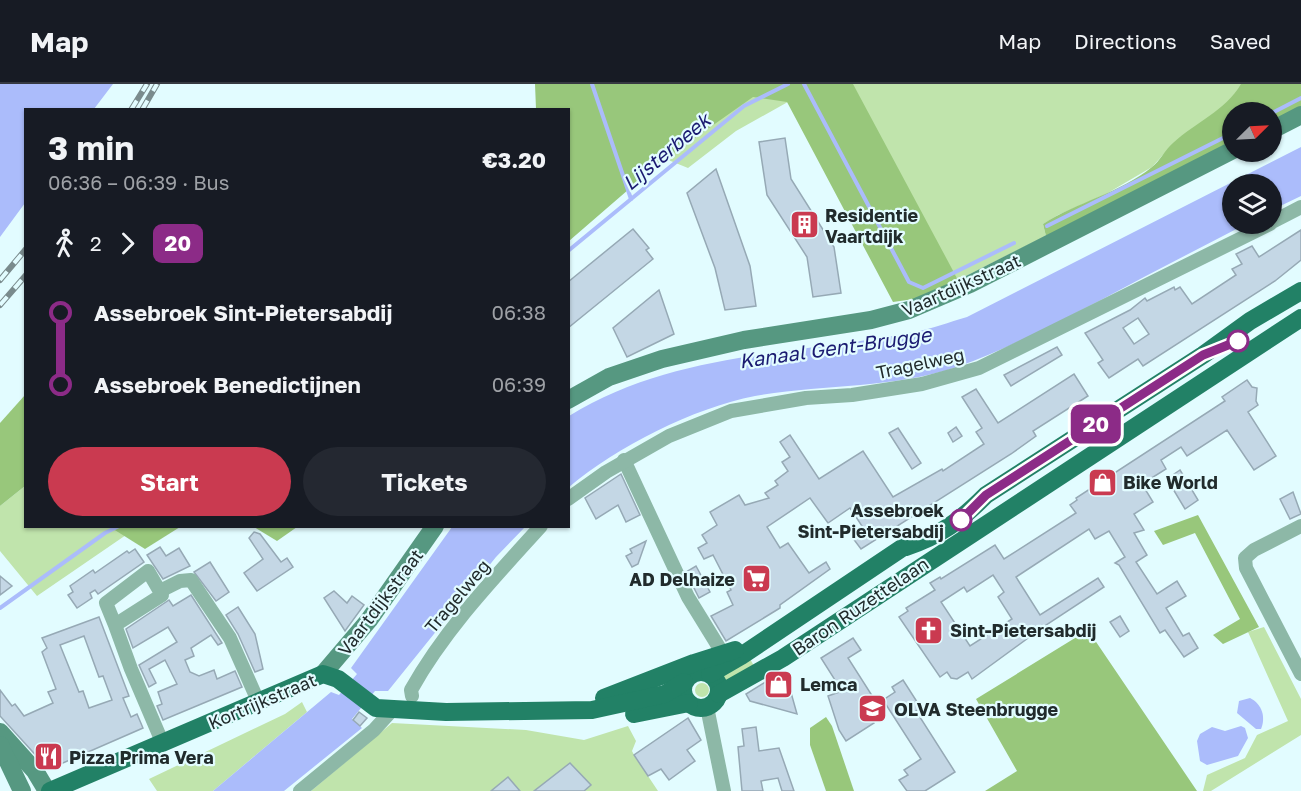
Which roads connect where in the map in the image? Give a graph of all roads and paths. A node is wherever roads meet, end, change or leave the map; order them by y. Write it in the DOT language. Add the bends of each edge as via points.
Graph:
graph roads {
  1 [pos="1301,115"];
  2 [pos="1282,125"];
  3 [pos="1222,156"];
  4 [pos="1301,207"];
  5 [pos="1282,217"];
  6 [pos="1249,234"];
  7 [pos="1301,291"];
  8 [pos="1301,318"];
  9 [pos="570,399"];
  10 [pos="624,460"];
  11 [pos="570,498"];
  12 [pos="1301,526"];
  13 [pos="434,528"];
  14 [pos="539,528"];
  15 [pos="160,591"];
  16 [pos="115,625"];
  17 [pos="771,634"];
  18 [pos="720,649"];
  19 [pos="323,674"];
  20 [pos="710,674"];
  21 [pos="1301,674"];
  22 [pos="684,682"];
  23 [pos="412,696"];
  24 [pos="713,700"];
  25 [pos="258,701"];
  26 [pos="368,701"];
  27 [pos="689,704"];
  28 [pos="394,708"];
  29 [pos="531,712"];
  30 [pos="0,732"];
  31 [pos="169,741"];
  32 [pos="0,746"];
  33 [pos="22,791"];
  34 [pos="48,791"];
  35 [pos="300,791"];
  36 [pos="724,791"];
  1 -- 2 [label="street"];
  3 -- 9 [label="street, Vaartdijkstraat" via="970,284 909,310 849,324 717,345 662,359 609,377"];
  4 -- 5 [label="street, Tragelweg"];
  6 -- 10 [label="street, Tragelweg" via="979,368 922,384 731,411"];
  7 -- 17 [label="main road, Baron Ruzettelaan" via="986,495 961,520 934,538 906,547"];
  8 -- 24 [label="main road, Baron Ruzettelaan"];
  10 -- 11 [label="street, Tragelweg"];
  10 -- 18 [label="street" via="688,597"];
  12 -- 21 [label="street" via="1245,558 1246,568"];
  13 -- 19 [label="street, Vaartdijkstraat" via="369,620"];
  14 -- 23 [label="street, Tragelweg" via="431,655 411,690"];
  15 -- 16 [label="street" via="162,595"];
  15 -- 16 [label="street" via="148,571 106,603"];
  15 -- 25 [label="street" via="191,580 230,638"];
  16 -- 31 [label="street"];
  17 -- 20 [label="main road, Baron Ruzettelaan"];
  17 -- 29 [label="main road, Baron Ruzettelaan" via="633,689"];
  19 -- 25 [label="main road, Kortrijkstraat"];
  19 -- 26 [label="main road, Kortrijkstraat" via="338,679"];
  20 -- 22 [label="main road" via="695,672"];
  20 -- 24 [label="main road" via="716,679"];
  22 -- 27 [label="main road"];
  22 -- 29 [label="main road, Baron Ruzettelaan" via="665,694 636,702 592,710"];
  24 -- 27 [label="main road" via="701,708"];
  24 -- 36 [label="street"];
  25 -- 31 [label="main road, Kortrijkstraat"];
  26 -- 28 [label="main road, Baron Ruzettelaan" via="376,708"];
  27 -- 29 [label="main road, Baron Ruzettelaan" via="638,714 560,720"];
  28 -- 29 [label="main road, Baron Ruzettelaan"];
  28 -- 35 [label="street" via="374,730"];
  30 -- 34 [label="street"];
  31 -- 34 [label="main road, Kortrijkstraat"];
  32 -- 33 [label="street"];
}
